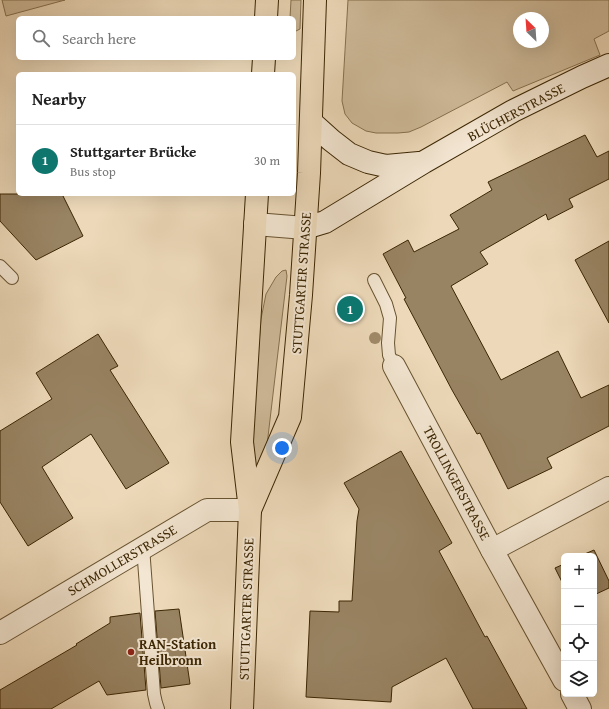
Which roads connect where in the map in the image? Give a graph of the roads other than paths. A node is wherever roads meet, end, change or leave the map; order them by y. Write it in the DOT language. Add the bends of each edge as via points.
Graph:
graph roads {
  1 [pos="267,0"];
  2 [pos="315,0"];
  3 [pos="266,16"];
  4 [pos="264,60"];
  5 [pos="609,65"];
  6 [pos="263,72"];
  7 [pos="311,122"];
  8 [pos="424,162"];
  9 [pos="256,210"];
  10 [pos="305,228"];
  11 [pos="0,266"];
  12 [pos="12,278"];
  13 [pos="374,280"];
  14 [pos="394,366"];
  15 [pos="609,488"];
  16 [pos="250,510"];
  17 [pos="143,547"];
  18 [pos="492,550"];
  19 [pos="0,633"];
  20 [pos="561,675"];
  21 [pos="574,697"];
  22 [pos="158,709"];
  23 [pos="242,709"];
  24 [pos="580,709"];
  1 -- 3 [label="main road"];
  2 -- 7 [label="main road, STUTTGARTER STRASSE"];
  4 -- 6 [label="main road"];
  5 -- 8 [label="street, BLÜCHERSTRASSE" via="513,111"];
  7 -- 8 [label="street, BLÜCHERSTRASSE" via="349,154 368,162 386,166"];
  7 -- 10 [label="main road, STUTTGARTER STRASSE"];
  8 -- 10 [label="street, BLÜCHERSTRASSE" via="325,222"];
  9 -- 10 [label="street, BLÜCHERSTRASSE"];
  9 -- 16 [label="main road, STUTTGARTER STRASSE" via="242,442"];
  10 -- 16 [label="main road, STUTTGARTER STRASSE" via="290,417"];
  11 -- 12 [label="lane"];
  13 -- 14 [label="lane, TROLLINGERSTRASSE" via="390,318 388,344"];
  14 -- 18 [label="street, TROLLINGERSTRASSE"];
  15 -- 18 [label="street"];
  16 -- 17 [label="street, SCHMOLLERSTRASSE" via="207,510"];
  16 -- 23 [label="main road, STUTTGARTER STRASSE"];
  17 -- 19 [label="street, SCHMOLLERSTRASSE"];
  17 -- 22 [label="lane" via="154,694"];
  18 -- 20 [label="street, TROLLINGERSTRASSE"];
  21 -- 24 [label="street"];
}
